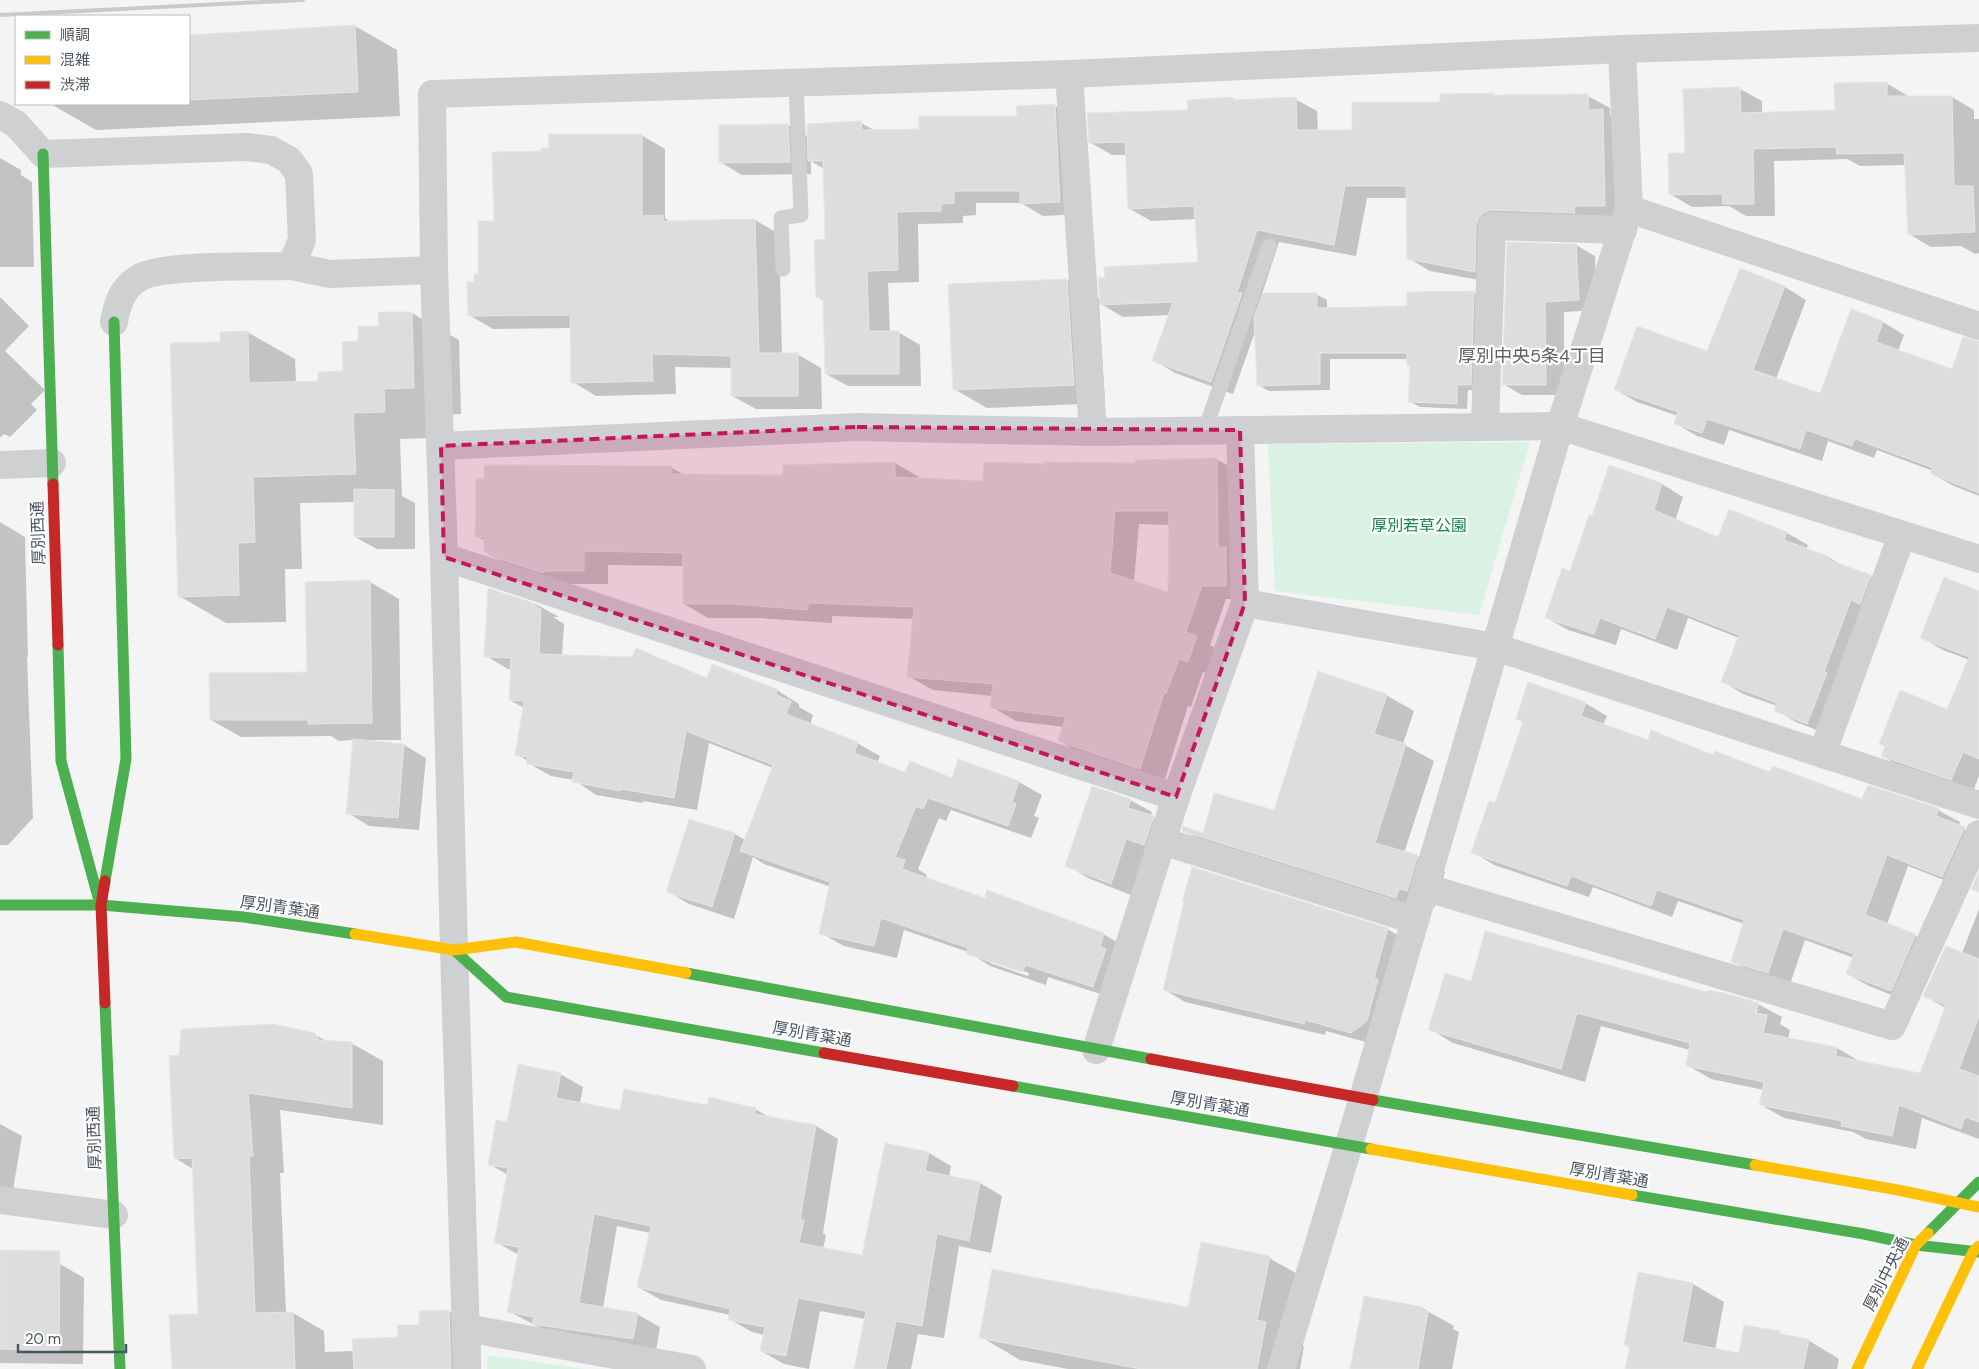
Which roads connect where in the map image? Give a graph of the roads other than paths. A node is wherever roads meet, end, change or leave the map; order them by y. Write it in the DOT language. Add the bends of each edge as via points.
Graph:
graph roads {
  1 [pos="1979,38"];
  2 [pos="1622,48"];
  3 [pos="1069,74"];
  4 [pos="796,82"];
  5 [pos="0,115"];
  6 [pos="43,154"];
  7 [pos="1626,219"];
  8 [pos="1269,246"];
  9 [pos="291,266"];
  10 [pos="783,269"];
  11 [pos="434,270"];
  12 [pos="114,322"];
  13 [pos="1979,326"];
  14 [pos="1485,426"];
  15 [pos="1560,426"];
  16 [pos="1205,430"];
  17 [pos="1240,430"];
  18 [pos="1093,432"];
  19 [pos="441,446"];
  20 [pos="52,463"];
  21 [pos="0,465"];
  22 [pos="1902,535"];
  23 [pos="444,557"];
  24 [pos="1979,559"];
  25 [pos="1245,603"];
  26 [pos="1495,647"];
  27 [pos="1822,754"];
  28 [pos="1176,796"];
  29 [pos="1979,805"];
  30 [pos="1979,834"];
  31 [pos="1162,841"];
  32 [pos="1424,887"];
  33 [pos="0,905"];
  34 [pos="101,905"];
  35 [pos="1414,920"];
  36 [pos="454,950"];
  37 [pos="1096,1050"];
  38 [pos="1363,1098"];
  39 [pos="1348,1145"];
  40 [pos="1979,1182"];
  41 [pos="0,1200"];
  42 [pos="1958,1204"];
  43 [pos="1979,1207"];
  44 [pos="114,1215"];
  45 [pos="1916,1245"];
  46 [pos="1977,1250"];
  47 [pos="466,1328"];
  48 [pos="120,1369"];
  49 [pos="467,1369"];
  50 [pos="692,1369"];
  51 [pos="1281,1369"];
  52 [pos="1856,1369"];
  53 [pos="1917,1369"];
  1 -- 2 [label="street"];
  2 -- 3 [label="street"];
  2 -- 7 [label="street"];
  3 -- 4 [label="street"];
  3 -- 18 [label="street"];
  4 -- 10 [label="lane" via="801,215 781,218"];
  4 -- 11 [label="street" via="432,94"];
  5 -- 6 [label="street" via="16,124"];
  6 -- 9 [label="street" via="246,147 271,150 289,160 300,174 302,240"];
  6 -- 20 [label="street, 厚別西通"];
  7 -- 13 [label="street"];
  7 -- 14 [label="street" via="1492,226"];
  7 -- 15 [label="street"];
  8 -- 16 [label="lane"];
  9 -- 11 [label="street" via="330,274"];
  9 -- 12 [label="street" via="172,270 141,277 126,288 117,305"];
  11 -- 19 [label="street"];
  12 -- 34 [label="street, 厚別西通" via="126,759"];
  14 -- 15 [label="street"];
  14 -- 17 [label="street"];
  15 -- 22 [label="street"];
  15 -- 26 [label="street"];
  16 -- 17 [label="street"];
  16 -- 18 [label="street"];
  17 -- 25 [label="street"];
  18 -- 19 [label="street" via="857,427"];
  19 -- 23 [label="street"];
  20 -- 21 [label="street"];
  20 -- 34 [label="street, 厚別西通" via="61,761"];
  22 -- 24 [label="street"];
  22 -- 27 [label="street"];
  23 -- 28 [label="street"];
  23 -- 36 [label="street"];
  25 -- 26 [label="street"];
  25 -- 28 [label="street"];
  26 -- 27 [label="street"];
  26 -- 32 [label="street"];
  27 -- 29 [label="street"];
  28 -- 31 [label="street"];
  30 -- 32 [label="street" via="1892,1026"];
  31 -- 35 [label="street"];
  31 -- 37 [label="street"];
  32 -- 35 [label="street"];
  33 -- 34 [label="street, 厚別青葉通"];
  34 -- 36 [label="street, 厚別青葉通" via="244,917"];
  34 -- 44 [label="street, 厚別西通"];
  35 -- 38 [label="street"];
  36 -- 37 [label="street, 厚別青葉通" via="516,942"];
  36 -- 39 [label="street, 厚別青葉通" via="506,997"];
  36 -- 47 [label="street"];
  37 -- 38 [label="street, 厚別青葉通"];
  38 -- 39 [label="street"];
  38 -- 42 [label="street, 厚別青葉通" via="1898,1190"];
  39 -- 45 [label="street, 厚別青葉通"];
  39 -- 51 [label="street"];
  40 -- 42 [label="street, 厚別中央通"];
  41 -- 44 [label="street"];
  42 -- 43 [label="street, 厚別青葉通"];
  42 -- 45 [label="street, 厚別中央通"];
  44 -- 48 [label="street, 厚別西通"];
  45 -- 46 [label="street, 厚別青葉通"];
  45 -- 52 [label="street, 厚別中央通"];
  46 -- 53 [label="street"];
  47 -- 49 [label="street"];
  47 -- 50 [label="street"];
}
